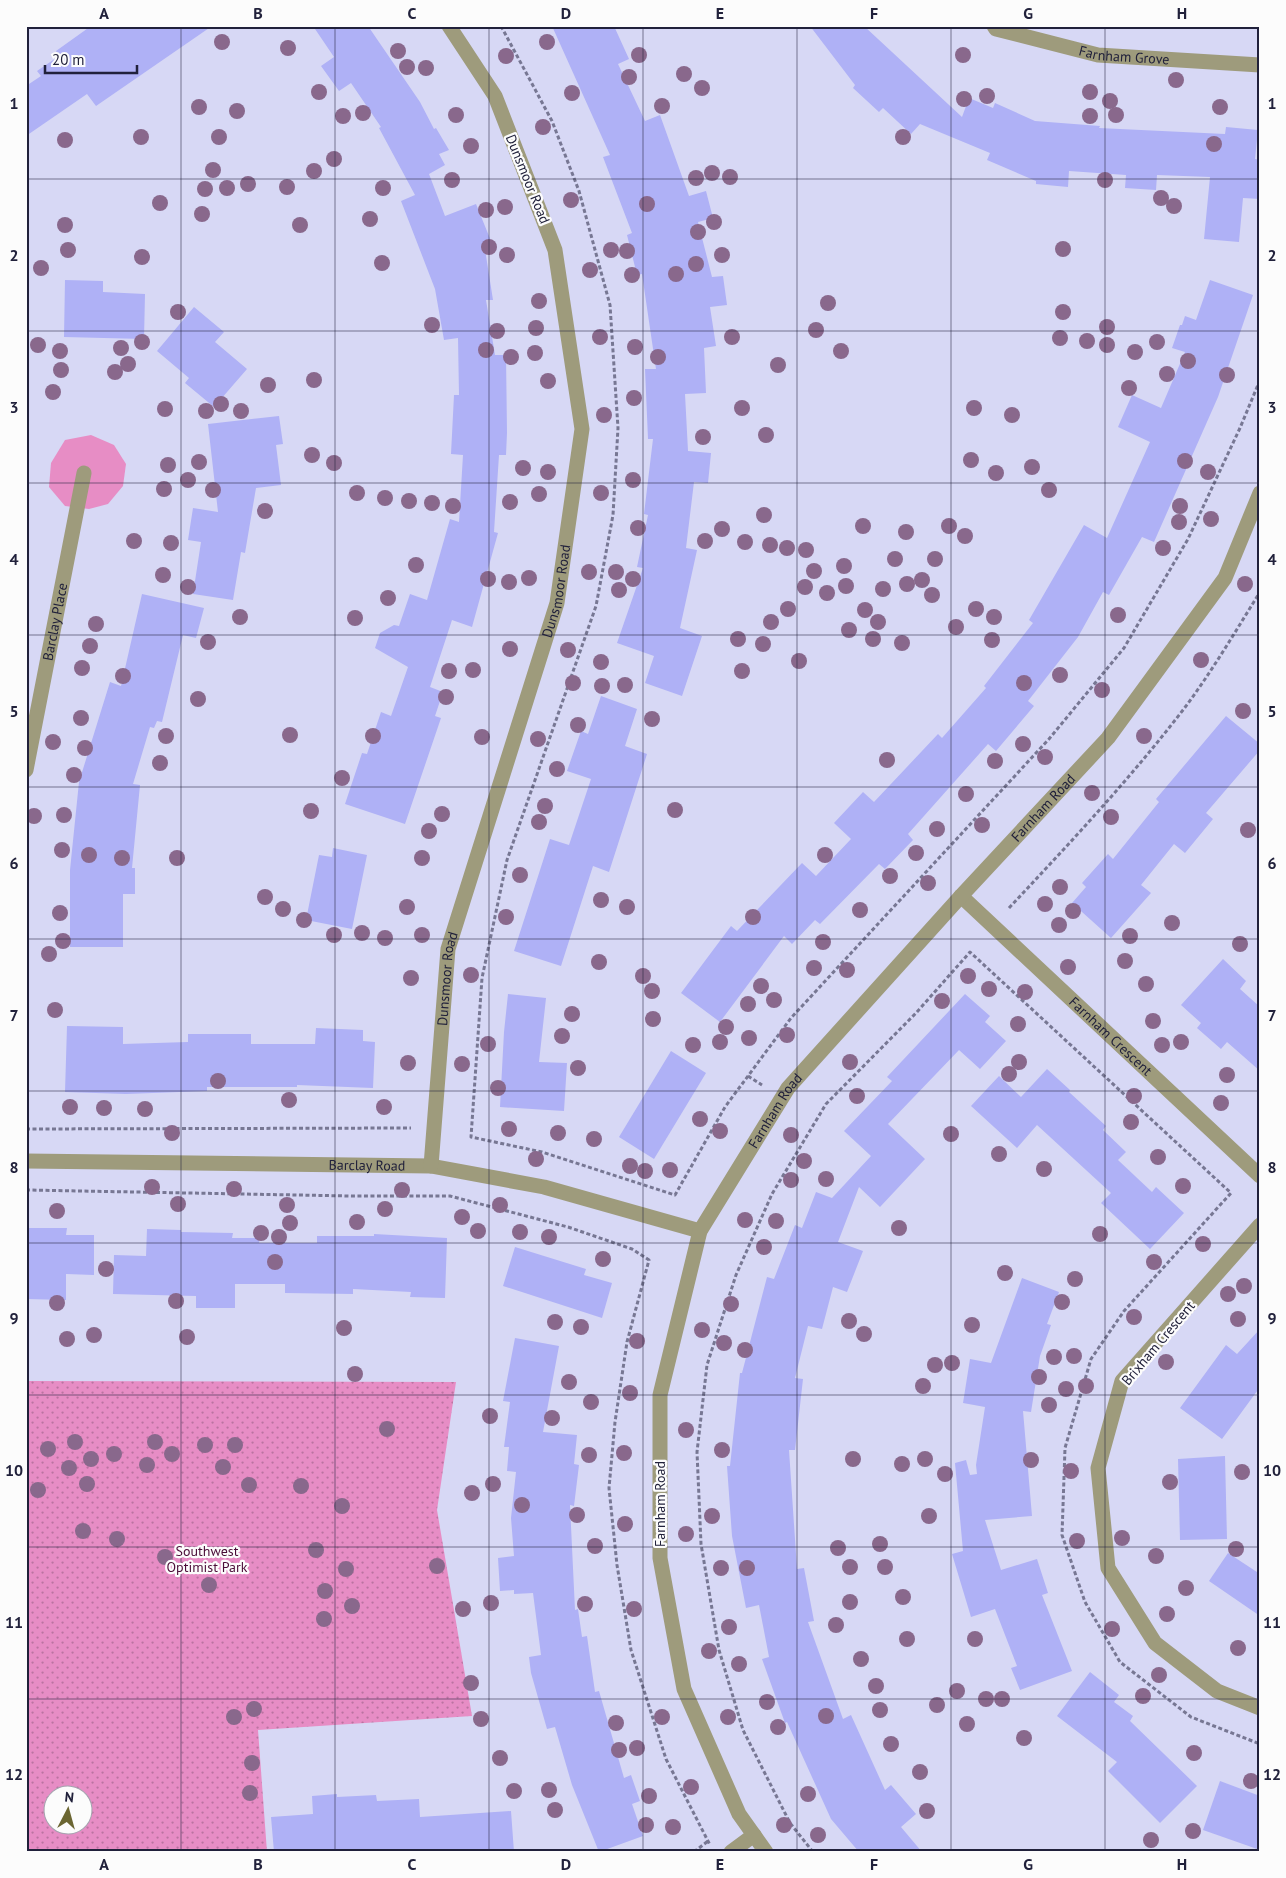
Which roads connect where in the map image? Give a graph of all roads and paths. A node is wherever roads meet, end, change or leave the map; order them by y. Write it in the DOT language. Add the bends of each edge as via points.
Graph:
graph roads {
  1 [pos="449,26"];
  2 [pos="502,26"];
  3 [pos="994,26"];
  4 [pos="1260,65"];
  5 [pos="1260,380"];
  6 [pos="84,474"];
  7 [pos="1260,493"];
  8 [pos="1260,592"];
  9 [pos="26,770"];
  10 [pos="962,896"];
  11 [pos="1007,911"];
  12 [pos="414,1128"];
  13 [pos="26,1129"];
  14 [pos="26,1161"];
  15 [pos="431,1166"];
  16 [pos="1260,1176"];
  17 [pos="26,1190"];
  18 [pos="1260,1225"];
  19 [pos="700,1231"];
  20 [pos="649,1260"];
  21 [pos="1260,1708"];
  22 [pos="1260,1744"];
  23 [pos="754,1835"];
  24 [pos="708,1841"];
  25 [pos="694,1852"];
  26 [pos="731,1852"];
  27 [pos="766,1852"];
  28 [pos="813,1852"];
  1 -- 15 [label="street, Dunsmoor Road" via="495,96 556,250 582,429 556,603 448,949"];
  2 -- 5 [label="path" via="552,122 579,191 610,305 618,428 613,515 596,606 507,860 482,978 471,1137 542,1152 675,1195 725,1107 791,1018 1049,739 1124,648 1188,539"];
  3 -- 4 [label="street, Farnham Grove" via="1098,55"];
  6 -- 9 [label="street, Barclay Place"];
  7 -- 10 [label="street, Farnham Road" via="1225,578 1108,738"];
  8 -- 11 [label="path" via="1184,709 1093,819"];
  10 -- 16 [label="street, Farnham Crescent"];
  10 -- 19 [label="street, Farnham Road" via="788,1088"];
  12 -- 13 [label="path"];
  14 -- 15 [label="street, Barclay Road"];
  15 -- 19 [label="street, Barclay Road" via="544,1187"];
  17 -- 20 [label="path" via="450,1196 568,1227 632,1249"];
  18 -- 21 [label="street, Brixham Crescent" via="1122,1381 1098,1468 1108,1568 1155,1643 1217,1692"];
  19 -- 23 [label="street, Farnham Road" via="660,1395 660,1558 684,1689 739,1814"];
  22 -- 28 [label="path" via="1191,1717 1120,1662 1085,1602 1062,1535 1065,1448 1091,1359 1124,1311 1231,1193 970,952 916,1013 826,1104 772,1194 736,1274 707,1365 697,1452 701,1544 720,1650 743,1730 790,1822"];
  23 -- 26 [label="street"];
  23 -- 27 [label="street, Farnham Road"];
  24 -- 25 [label="path"];
}
